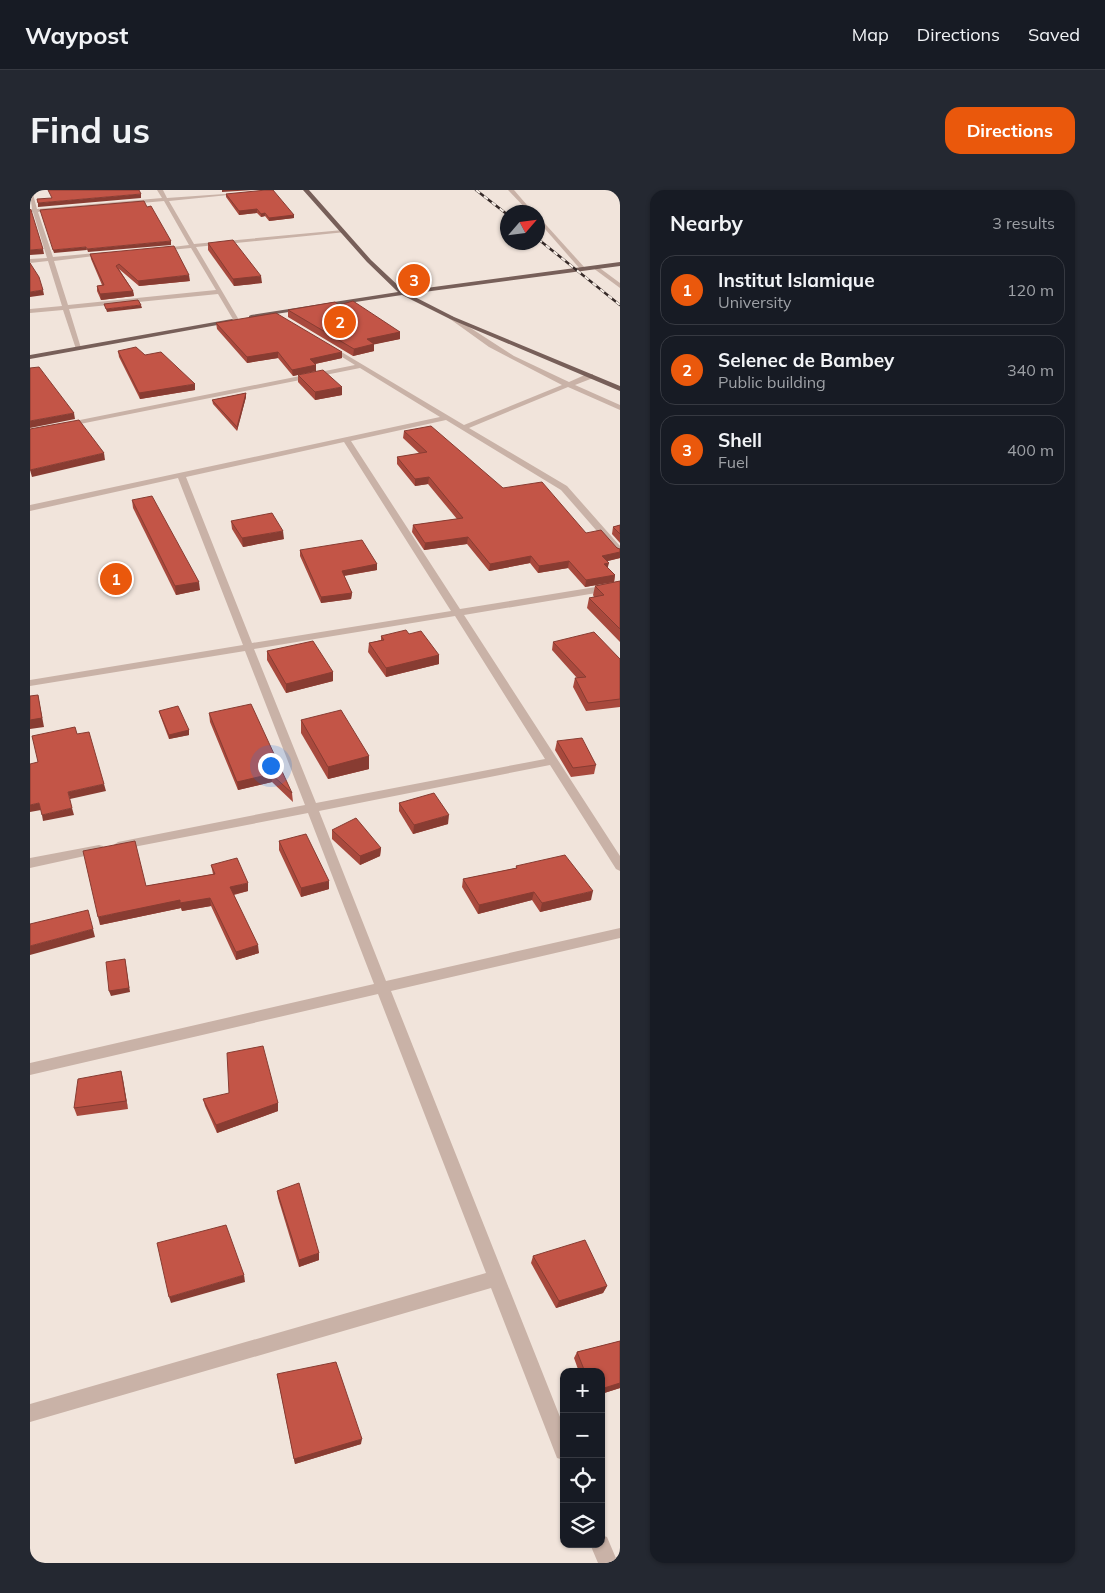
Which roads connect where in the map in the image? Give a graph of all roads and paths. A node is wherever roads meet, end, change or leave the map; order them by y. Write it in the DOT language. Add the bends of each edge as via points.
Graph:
graph roads {
  1 [pos="160,190"];
  2 [pos="276,190"];
  3 [pos="306,190"];
  4 [pos="511,190"];
  5 [pos="30,194"];
  6 [pos="165,199"];
  7 [pos="525,205"];
  8 [pos="33,210"];
  9 [pos="545,226"];
  10 [pos="343,232"];
  11 [pos="192,246"];
  12 [pos="154,250"];
  13 [pos="117,253"];
  14 [pos="50,260"];
  15 [pos="30,261"];
  16 [pos="620,264"];
  17 [pos="595,267"];
  18 [pos="583,269"];
  19 [pos="620,276"];
  20 [pos="608,277"];
  21 [pos="620,286"];
  22 [pos="219,292"];
  23 [pos="403,293"];
  24 [pos="65,308"];
  25 [pos="30,311"];
  26 [pos="275,313"];
  27 [pos="283,318"];
  28 [pos="452,318"];
  29 [pos="236,320"];
  30 [pos="322,342"];
  31 [pos="78,348"];
  32 [pos="30,357"];
  33 [pos="362,366"];
  34 [pos="590,376"];
  35 [pos="568,384"];
  36 [pos="620,389"];
  37 [pos="620,408"];
  38 [pos="445,418"];
  39 [pos="462,428"];
  40 [pos="30,432"];
  41 [pos="346,439"];
  42 [pos="181,475"];
  43 [pos="30,508"];
  44 [pos="620,552"];
  45 [pos="620,586"];
  46 [pos="458,613"];
  47 [pos="248,647"];
  48 [pos="30,683"];
  49 [pos="553,760"];
  50 [pos="311,808"];
  51 [pos="30,863"];
  52 [pos="620,866"];
  53 [pos="620,933"];
  54 [pos="382,988"];
  55 [pos="30,1069"];
  56 [pos="496,1278"];
  57 [pos="30,1414"];
  58 [pos="560,1441"];
  59 [pos="602,1548"];
  60 [pos="608,1563"];
  1 -- 6 [label="street"];
  2 -- 6 [label="street"];
  3 -- 10 [label="main road"];
  4 -- 7 [label="street"];
  5 -- 8 [label="street"];
  6 -- 8 [label="street"];
  6 -- 11 [label="street"];
  8 -- 14 [label="street"];
  9 -- 18 [label="street"];
  10 -- 11 [label="street"];
  10 -- 23 [label="main road"];
  11 -- 12 [label="street"];
  11 -- 22 [label="street"];
  13 -- 14 [label="street"];
  14 -- 15 [label="street"];
  14 -- 24 [label="street"];
  16 -- 17 [label="main road"];
  17 -- 18 [label="main road"];
  17 -- 20 [label="street"];
  18 -- 23 [label="main road"];
  19 -- 20 [label="street"];
  20 -- 21 [label="street"];
  22 -- 24 [label="street"];
  22 -- 29 [label="street"];
  23 -- 26 [label="main road"];
  23 -- 28 [label="main road"];
  24 -- 25 [label="street"];
  24 -- 31 [label="street"];
  26 -- 27 [label="street"];
  26 -- 29 [label="main road"];
  28 -- 34 [label="main road"];
  28 -- 35 [label="street" via="499,351"];
  29 -- 31 [label="main road"];
  30 -- 33 [label="street"];
  31 -- 32 [label="main road"];
  33 -- 38 [label="street"];
  33 -- 40 [label="street"];
  34 -- 35 [label="street"];
  34 -- 36 [label="main road"];
  35 -- 37 [label="street"];
  35 -- 39 [label="street"];
  38 -- 39 [label="street"];
  38 -- 41 [label="street"];
  39 -- 44 [label="street" via="564,488"];
  41 -- 42 [label="street"];
  41 -- 46 [label="street"];
  42 -- 43 [label="street"];
  42 -- 47 [label="street"];
  45 -- 46 [label="street"];
  46 -- 47 [label="street"];
  46 -- 49 [label="street"];
  47 -- 48 [label="street"];
  47 -- 50 [label="street"];
  49 -- 50 [label="street"];
  49 -- 52 [label="street"];
  50 -- 51 [label="street"];
  50 -- 54 [label="street"];
  53 -- 54 [label="street"];
  54 -- 55 [label="street"];
  54 -- 56 [label="street"];
  56 -- 57 [label="street"];
  56 -- 58 [label="street"];
  59 -- 60 [label="street"];
}
